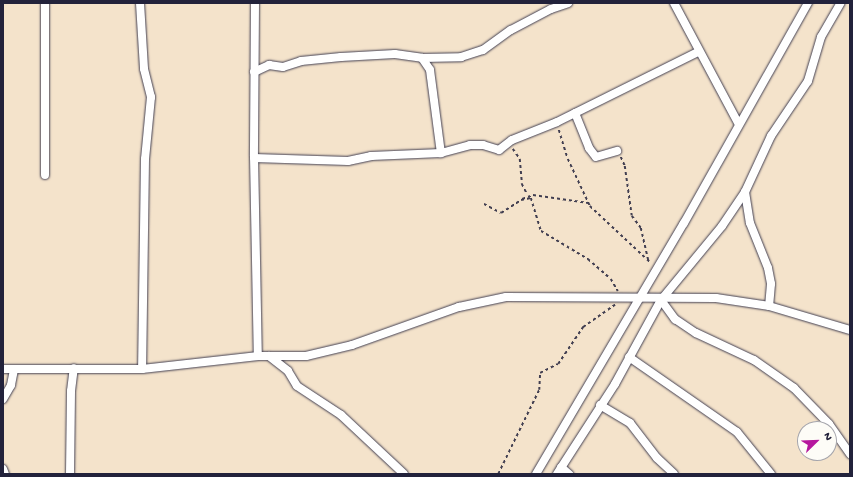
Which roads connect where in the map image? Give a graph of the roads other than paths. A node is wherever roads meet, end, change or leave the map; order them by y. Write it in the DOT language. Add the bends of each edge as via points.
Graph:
graph roads {
  1 [pos="45,3"];
  2 [pos="140,3"];
  3 [pos="255,3"];
  4 [pos="568,3"];
  5 [pos="674,3"];
  6 [pos="808,3"];
  7 [pos="841,3"];
  8 [pos="698,52"];
  9 [pos="422,58"];
  10 [pos="254,72"];
  11 [pos="575,112"];
  12 [pos="738,123"];
  13 [pos="617,151"];
  14 [pos="441,153"];
  15 [pos="254,158"];
  16 [pos="45,175"];
  17 [pos="745,192"];
  18 [pos="640,297"];
  19 [pos="661,300"];
  20 [pos="769,306"];
  21 [pos="850,330"];
  22 [pos="258,356"];
  23 [pos="269,356"];
  24 [pos="629,357"];
  25 [pos="74,368"];
  26 [pos="3,369"];
  27 [pos="14,369"];
  28 [pos="142,369"];
  29 [pos="3,399"];
  30 [pos="600,405"];
  31 [pos="850,454"];
  32 [pos="3,468"];
  33 [pos="559,470"];
  34 [pos="5,474"];
  35 [pos="70,474"];
  36 [pos="404,474"];
  37 [pos="536,474"];
  38 [pos="569,474"];
  39 [pos="674,474"];
  40 [pos="771,474"];
  1 -- 16 [label="street"];
  2 -- 28 [label="street" via="144,69 151,97 145,159"];
  3 -- 10 [label="street"];
  4 -- 9 [label="street" via="551,8 511,30 483,50 461,57"];
  5 -- 8 [label="street"];
  6 -- 12 [label="street"];
  7 -- 17 [label="street" via="821,37 808,81 771,136"];
  8 -- 11 [label="street"];
  8 -- 12 [label="street"];
  9 -- 10 [label="street" via="395,54 341,57 301,61 283,67 269,65"];
  9 -- 14 [label="street" via="430,70"];
  10 -- 15 [label="street"];
  11 -- 13 [label="street" via="589,148 596,158"];
  11 -- 14 [label="street" via="509,142 499,150 483,145 470,145"];
  12 -- 18 [label="street"];
  14 -- 15 [label="street" via="371,156 348,161"];
  15 -- 22 [label="street"];
  17 -- 19 [label="street" via="722,226"];
  17 -- 20 [label="street" via="750,223 768,268 771,284"];
  18 -- 19 [label="street"];
  18 -- 23 [label="street" via="506,297 459,307 352,345 306,356"];
  18 -- 37 [label="street"];
  19 -- 20 [label="street" via="716,298"];
  19 -- 24 [label="street"];
  19 -- 31 [label="street" via="675,319 696,333 754,360 794,388 829,424"];
  20 -- 21 [label="street"];
  22 -- 23 [label="street"];
  22 -- 28 [label="street"];
  23 -- 36 [label="street" via="288,371 297,386 341,415"];
  24 -- 30 [label="street"];
  24 -- 40 [label="street" via="737,432"];
  25 -- 27 [label="street"];
  25 -- 28 [label="street"];
  25 -- 35 [label="street" via="71,391"];
  26 -- 27 [label="street"];
  27 -- 29 [label="street" via="11,385"];
  30 -- 33 [label="street"];
  30 -- 39 [label="street" via="630,423 657,458"];
  32 -- 34 [label="street"];
  33 -- 38 [label="street"];
}
